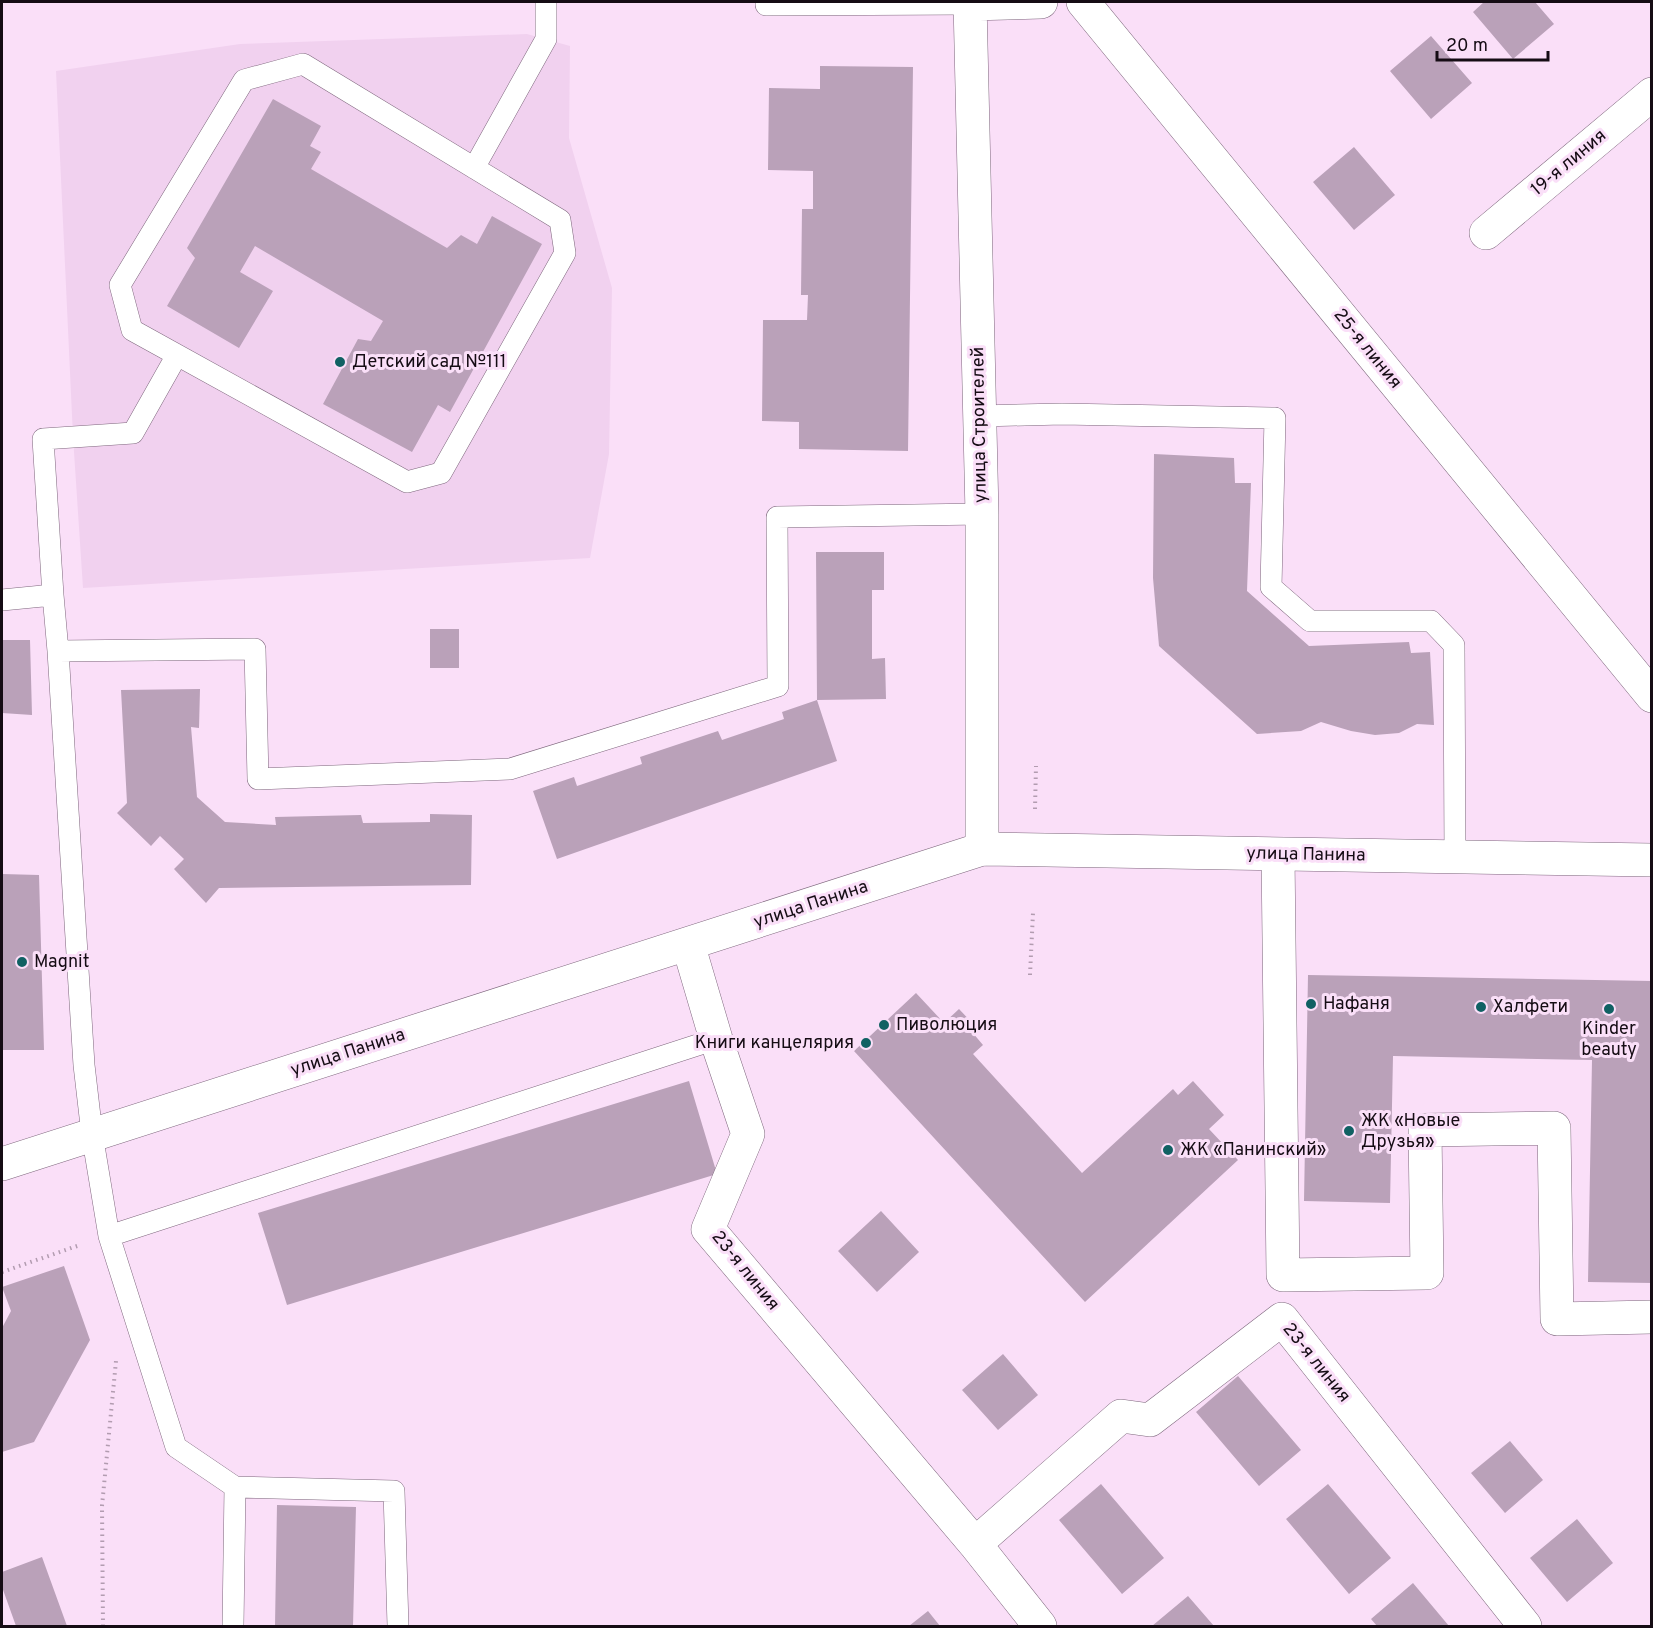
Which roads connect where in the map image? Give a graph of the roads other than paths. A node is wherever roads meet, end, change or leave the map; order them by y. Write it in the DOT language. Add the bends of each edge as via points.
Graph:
graph roads {
  1 [pos="546,2"];
  2 [pos="766,2"];
  3 [pos="1041,2"];
  4 [pos="1083,2"];
  5 [pos="970,3"];
  6 [pos="1652,94"];
  7 [pos="474,168"];
  8 [pos="1486,233"];
  9 [pos="177,355"];
  10 [pos="980,416"];
  11 [pos="982,514"];
  12 [pos="53,595"];
  13 [pos="2,600"];
  14 [pos="58,651"];
  15 [pos="1652,696"];
  16 [pos="982,849"];
  17 [pos="1278,855"];
  18 [pos="1455,857"];
  19 [pos="1652,860"];
  20 [pos="688,944"];
  21 [pos="716,1039"];
  22 [pos="92,1134"];
  23 [pos="2,1164"];
  24 [pos="109,1236"];
  25 [pos="1652,1317"];
  26 [pos="235,1487"];
  27 [pos="975,1544"];
  28 [pos="233,1626"];
  29 [pos="398,1626"];
  30 [pos="1040,1626"];
  31 [pos="1525,1626"];
  1 -- 7 [label="lane" via="546,39"];
  2 -- 5 [label="lane"];
  3 -- 5 [label="street"];
  4 -- 15 [label="street, 25-я линия"];
  5 -- 10 [label="street, улица Строителей"];
  6 -- 8 [label="street, 19-я линия"];
  7 -- 9 [label="lane" via="303,64 244,80 120,285 132,330"];
  7 -- 9 [label="lane" via="560,220 566,253 441,473 407,482"];
  9 -- 12 [label="lane" via="133,433 43,439"];
  10 -- 11 [label="street, улица Строителей"];
  10 -- 18 [label="lane" via="1275,418 1271,587 1310,621 1431,621 1454,645"];
  11 -- 14 [label="lane" via="777,517 778,686 510,769 258,779 255,648"];
  11 -- 16 [label="street, улица Строителей"];
  12 -- 13 [label="lane"];
  12 -- 14 [label="lane"];
  14 -- 22 [label="lane" via="84,1065"];
  16 -- 17 [label="street, улица Панина"];
  16 -- 20 [label="street, улица Панина"];
  17 -- 18 [label="street, улица Панина"];
  17 -- 25 [label="street" via="1283,1275 1427,1273 1425,1130 1554,1128 1557,1319"];
  18 -- 19 [label="street, улица Панина"];
  20 -- 21 [label="street, 23-я линия"];
  20 -- 22 [label="street, улица Панина"];
  21 -- 24 [label="lane"];
  21 -- 27 [label="street, 23-я линия" via="748,1134 708,1229"];
  22 -- 23 [label="street, улица Панина"];
  22 -- 24 [label="lane"];
  24 -- 26 [label="lane" via="176,1447"];
  26 -- 28 [label="lane"];
  26 -- 29 [label="lane" via="394,1491"];
  27 -- 30 [label="street, 23-я линия"];
  27 -- 31 [label="street, 23-я линия" via="1121,1416 1150,1420 1282,1319"];
}
